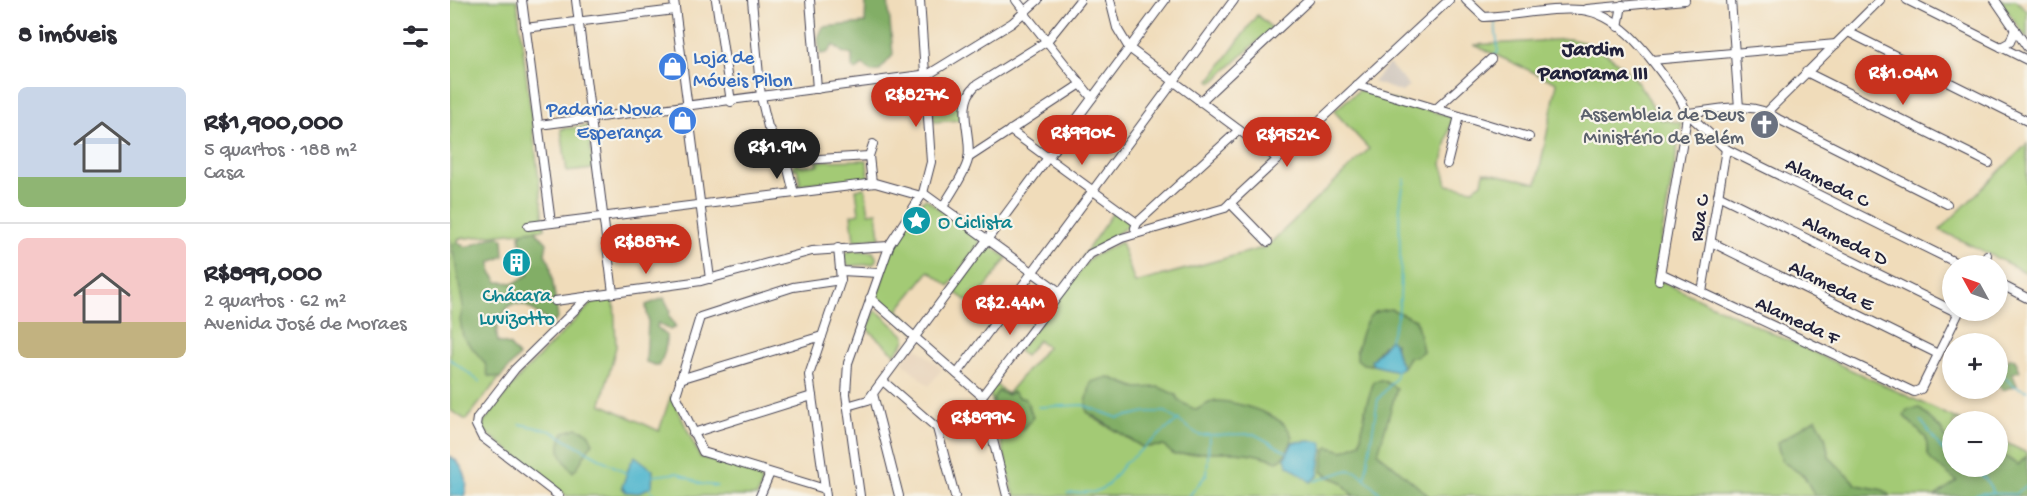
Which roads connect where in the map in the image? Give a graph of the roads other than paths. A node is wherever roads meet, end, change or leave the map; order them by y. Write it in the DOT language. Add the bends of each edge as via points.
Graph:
graph roads {
  1 [pos="522,0"];
  2 [pos="576,0"];
  3 [pos="674,0"];
  4 [pos="717,0"];
  5 [pos="752,0"];
  6 [pos="810,0"];
  7 [pos="921,0"];
  8 [pos="1016,0"];
  9 [pos="1038,0"];
  10 [pos="1080,0"];
  11 [pos="1110,0"];
  12 [pos="1165,0"];
  13 [pos="1234,0"];
  14 [pos="1309,0"];
  15 [pos="1449,0"];
  16 [pos="1466,0"];
  17 [pos="1685,0"];
  18 [pos="1731,0"];
  19 [pos="1880,0"];
  20 [pos="1907,0"];
  21 [pos="1995,0"];
  22 [pos="1622,5"];
  23 [pos="675,10"];
  24 [pos="1580,10"];
  25 [pos="1025,14"];
  26 [pos="579,21"];
  27 [pos="1618,27"];
  28 [pos="525,28"];
  29 [pos="2015,30"];
  30 [pos="1848,32"];
  31 [pos="1047,41"];
  32 [pos="1836,44"];
  33 [pos="2001,47"];
  34 [pos="2027,47"];
  35 [pos="1129,48"];
  36 [pos="1735,52"];
  37 [pos="1491,59"];
  38 [pos="1652,60"];
  39 [pos="2027,60"];
  40 [pos="1806,72"];
  41 [pos="925,75"];
  42 [pos="1174,82"];
  43 [pos="1081,84"];
  44 [pos="1357,86"];
  45 [pos="817,89"];
  46 [pos="761,97"];
  47 [pos="1092,98"];
  48 [pos="731,102"];
  49 [pos="1200,102"];
  50 [pos="688,107"];
  51 [pos="1739,108"];
  52 [pos="1436,110"];
  53 [pos="1768,111"];
  54 [pos="1687,113"];
  55 [pos="1459,116"];
  56 [pos="591,119"];
  57 [pos="2027,121"];
  58 [pos="539,125"];
  59 [pos="1010,130"];
  60 [pos="1239,130"];
  61 [pos="1529,137"];
  62 [pos="873,144"];
  63 [pos="1726,149"];
  64 [pos="869,156"];
  65 [pos="968,158"];
  66 [pos="1048,158"];
  67 [pos="1278,159"];
  68 [pos="786,161"];
  69 [pos="1989,163"];
  70 [pos="1447,164"];
  71 [pos="872,183"];
  72 [pos="1093,190"];
  73 [pos="794,193"];
  74 [pos="922,194"];
  75 [pos="1719,195"];
  76 [pos="1230,203"];
  77 [pos="1947,204"];
  78 [pos="701,205"];
  79 [pos="942,207"];
  80 [pos="604,218"];
  81 [pos="551,223"];
  82 [pos="1137,223"];
  83 [pos="528,226"];
  84 [pos="1133,235"];
  85 [pos="987,239"];
  86 [pos="1268,242"];
  87 [pos="1711,242"];
  88 [pos="889,246"];
  89 [pos="838,248"];
  90 [pos="1942,256"];
  91 [pos="879,273"];
  92 [pos="1032,273"];
  93 [pos="841,275"];
  94 [pos="710,279"];
  95 [pos="2008,288"];
  96 [pos="1060,292"];
  97 [pos="1702,292"];
  98 [pos="613,293"];
  99 [pos="589,296"];
  100 [pos="870,298"];
  101 [pos="2027,298"];
  102 [pos="555,301"];
  103 [pos="1942,304"];
  104 [pos="1954,321"];
  105 [pos="822,336"];
  106 [pos="915,337"];
  107 [pos="1938,354"];
  108 [pos="957,374"];
  109 [pos="680,379"];
  110 [pos="883,381"];
  111 [pos="873,394"];
  112 [pos="812,396"];
  113 [pos="982,396"];
  114 [pos="867,402"];
  115 [pos="876,405"];
  116 [pos="847,406"];
  117 [pos="693,433"];
  118 [pos="770,473"];
  119 [pos="826,493"];
  120 [pos="559,496"];
  121 [pos="760,496"];
  122 [pos="860,496"];
  123 [pos="899,496"];
  124 [pos="955,496"];
  125 [pos="1007,496"];
  1 -- 28 [label="street"];
  2 -- 26 [label="street"];
  3 -- 23 [label="street"];
  4 -- 48 [label="street"];
  5 -- 46 [label="street"];
  6 -- 45 [label="street"];
  7 -- 41 [label="street"];
  8 -- 25 [label="street"];
  9 -- 25 [label="street"];
  10 -- 31 [label="street"];
  11 -- 35 [label="street"];
  12 -- 35 [label="street"];
  13 -- 42 [label="street"];
  14 -- 49 [label="street"];
  15 -- 44 [label="street"];
  16 -- 24 [label="street" via="1484,17"];
  17 -- 22 [label="street"];
  18 -- 36 [label="street"];
  19 -- 30 [label="street"];
  20 -- 33 [label="street"];
  21 -- 29 [label="street"];
  22 -- 24 [label="street"];
  22 -- 27 [label="street"];
  23 -- 26 [label="street"];
  23 -- 50 [label="street"];
  24 -- 27 [label="street"];
  25 -- 31 [label="street"];
  25 -- 41 [label="street" via="963,56"];
  26 -- 28 [label="street"];
  26 -- 56 [label="street"];
  27 -- 38 [label="street" via="1639,43"];
  28 -- 58 [label="street"];
  29 -- 33 [label="street" via="2012,39"];
  29 -- 34 [label="street"];
  30 -- 32 [label="street"];
  30 -- 57 [label="street"];
  31 -- 43 [label="street"];
  31 -- 65 [label="street" via="968,94"];
  32 -- 36 [label="street"];
  32 -- 40 [label="street"];
  33 -- 39 [label="street"];
  35 -- 42 [label="street"];
  35 -- 47 [label="street"];
  36 -- 38 [label="street"];
  36 -- 51 [label="street"];
  37 -- 52 [label="street"];
  38 -- 54 [label="street" via="1679,94"];
  40 -- 53 [label="street"];
  40 -- 69 [label="street"];
  41 -- 45 [label="street"];
  41 -- 74 [label="street" via="931,158"];
  42 -- 49 [label="street"];
  42 -- 72 [label="street"];
  43 -- 47 [label="street"];
  43 -- 59 [label="street"];
  44 -- 52 [label="street"];
  44 -- 67 [label="street"];
  45 -- 46 [label="street"];
  46 -- 48 [label="street"];
  46 -- 68 [label="street" via="768,128"];
  47 -- 66 [label="street"];
  48 -- 50 [label="street"];
  49 -- 60 [label="street"];
  50 -- 56 [label="street"];
  50 -- 78 [label="street"];
  51 -- 53 [label="street"];
  51 -- 54 [label="street"];
  52 -- 55 [label="street"];
  53 -- 77 [label="street"];
  54 -- 63 [label="street, Alameda C"];
  54 -- 97 [label="street, Alameda F" via="1662,278"];
  55 -- 61 [label="street"];
  55 -- 70 [label="street"];
  56 -- 58 [label="street"];
  56 -- 80 [label="street"];
  58 -- 81 [label="street"];
  59 -- 65 [label="street"];
  59 -- 66 [label="street"];
  60 -- 67 [label="street"];
  60 -- 82 [label="street"];
  62 -- 64 [label="street"];
  63 -- 75 [label="street, Rua C"];
  63 -- 90 [label="street, Alameda C"];
  64 -- 68 [label="street"];
  64 -- 71 [label="street"];
  65 -- 79 [label="street"];
  66 -- 72 [label="street"];
  66 -- 85 [label="street"];
  67 -- 76 [label="street"];
  68 -- 73 [label="street"];
  71 -- 73 [label="street"];
  71 -- 74 [label="street"];
  72 -- 82 [label="street"];
  72 -- 92 [label="street"];
  73 -- 78 [label="street"];
  74 -- 79 [label="street"];
  74 -- 88 [label="street"];
  75 -- 87 [label="street, Rua C"];
  75 -- 103 [label="street, Alameda D"];
  76 -- 84 [label="street" via="1219,211"];
  76 -- 86 [label="street"];
  78 -- 80 [label="street"];
  78 -- 94 [label="street"];
  79 -- 85 [label="street"];
  80 -- 81 [label="street"];
  80 -- 98 [label="street"];
  81 -- 83 [label="street"];
  82 -- 84 [label="street"];
  84 -- 96 [label="street" via="1090,254"];
  85 -- 92 [label="street"];
  85 -- 106 [label="street"];
  87 -- 97 [label="street, Rua C"];
  87 -- 107 [label="street, Alameda E"];
  88 -- 89 [label="street"];
  88 -- 91 [label="street"];
  89 -- 93 [label="street"];
  89 -- 94 [label="street" via="788,256"];
  91 -- 93 [label="street"];
  91 -- 100 [label="street"];
  92 -- 96 [label="street"];
  92 -- 108 [label="street"];
  93 -- 105 [label="street"];
  93 -- 109 [label="street" via="700,317"];
  94 -- 98 [label="street"];
  95 -- 101 [label="street"];
  96 -- 113 [label="street"];
  97 -- 107 [label="street, Alameda F" via="1918,392"];
  98 -- 99 [label="street"];
  99 -- 102 [label="street"];
  99 -- 120 [label="street" via="514,369 477,418 482,437"];
  100 -- 106 [label="street"];
  100 -- 116 [label="street" via="848,363"];
  104 -- 107 [label="street"];
  105 -- 109 [label="street"];
  105 -- 112 [label="street" via="810,369"];
  106 -- 108 [label="street"];
  106 -- 110 [label="street"];
  108 -- 113 [label="street"];
  109 -- 117 [label="street" via="676,398"];
  110 -- 111 [label="street"];
  110 -- 124 [label="street" via="939,431"];
  111 -- 114 [label="street"];
  111 -- 115 [label="street"];
  112 -- 117 [label="street"];
  112 -- 119 [label="street"];
  113 -- 125 [label="street"];
  114 -- 115 [label="street"];
  114 -- 116 [label="street"];
  115 -- 123 [label="street"];
  116 -- 122 [label="street"];
  117 -- 118 [label="street" via="708,455"];
  118 -- 119 [label="street"];
  118 -- 121 [label="street"];
}
